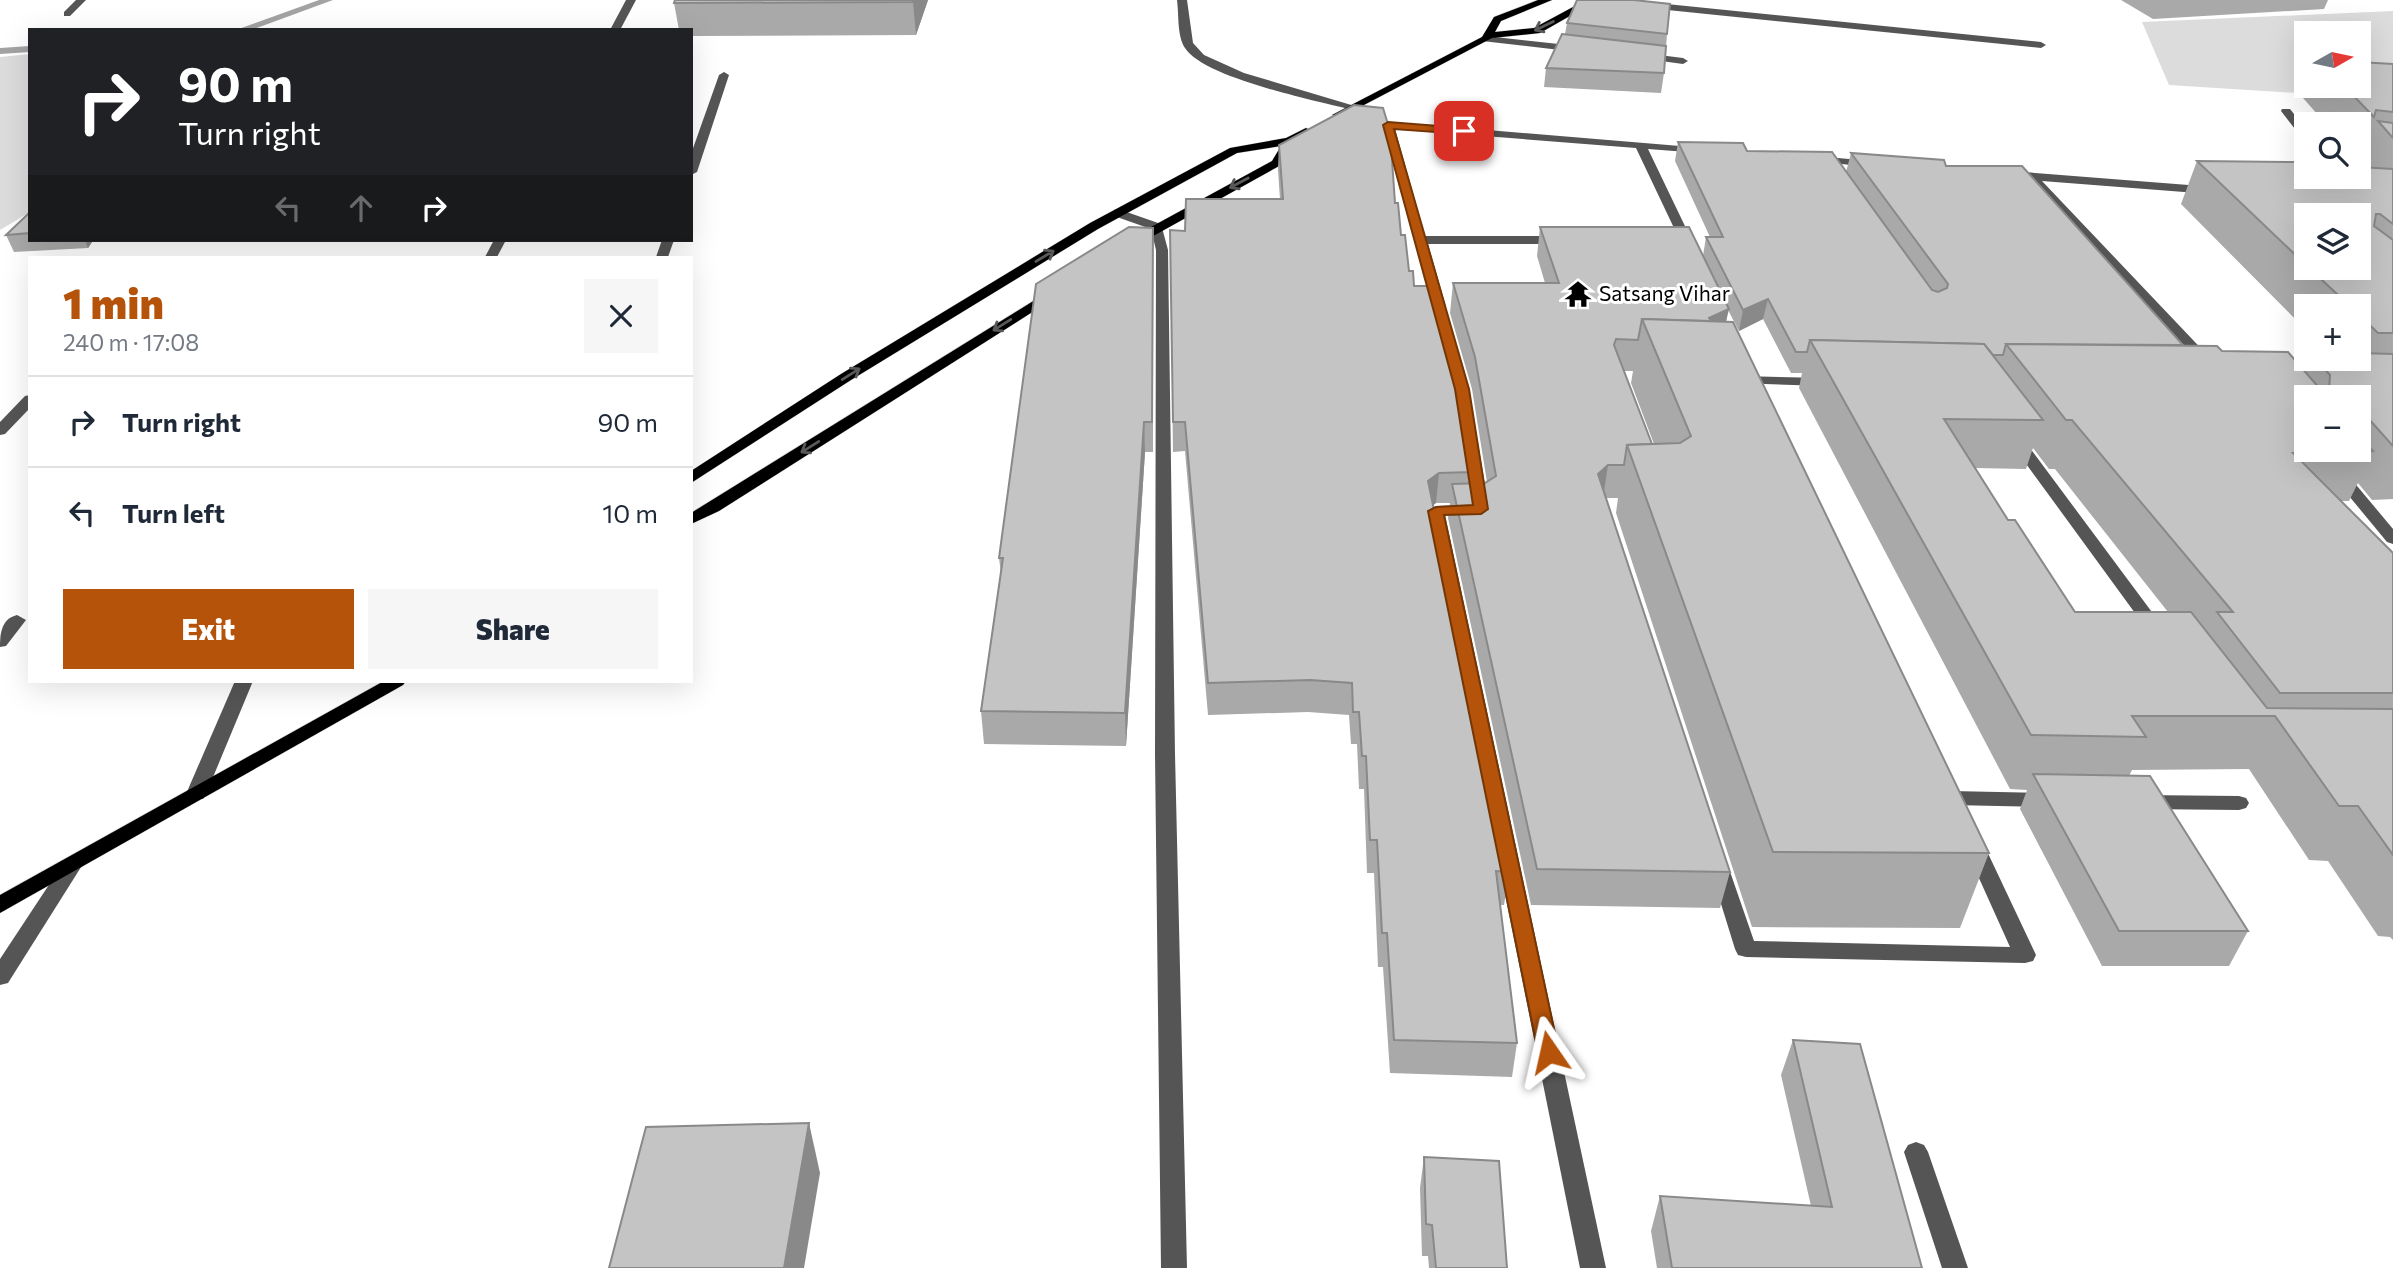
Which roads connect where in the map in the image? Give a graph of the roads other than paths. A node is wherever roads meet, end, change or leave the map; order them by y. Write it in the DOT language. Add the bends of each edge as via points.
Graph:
graph roads {
  1 [pos="81,0"];
  2 [pos="631,0"];
  3 [pos="1182,0"];
  4 [pos="1547,0"];
  5 [pos="1593,0"];
  6 [pos="1599,0"];
  7 [pos="67,14"];
  8 [pos="616,28"];
  9 [pos="1489,37"];
  10 [pos="2041,45"];
  11 [pos="1591,51"];
  12 [pos="1630,55"];
  13 [pos="1682,61"];
  14 [pos="724,75"];
  15 [pos="1353,107"];
  16 [pos="2286,111"];
  17 [pos="1326,120"];
  18 [pos="2294,121"];
  19 [pos="1388,125"];
  20 [pos="1289,141"];
  21 [pos="1640,145"];
  22 [pos="1707,150"];
  23 [pos="1802,158"];
  24 [pos="1883,165"];
  25 [pos="693,166"];
  26 [pos="2005,175"];
  27 [pos="2032,177"];
  28 [pos="2226,191"];
  29 [pos="1118,213"];
  30 [pos="1157,227"];
  31 [pos="1420,240"];
  32 [pos="1571,240"];
  33 [pos="1122,249"];
  34 [pos="1694,256"];
  35 [pos="1064,286"];
  36 [pos="1750,374"];
  37 [pos="2220,377"];
  38 [pos="1726,379"];
  39 [pos="1837,382"];
  40 [pos="28,401"];
  41 [pos="1765,405"];
  42 [pos="2009,430"];
  43 [pos="0,431"];
  44 [pos="2329,462"];
  45 [pos="693,477"];
  46 [pos="693,518"];
  47 [pos="2393,540"];
  48 [pos="17,621"];
  49 [pos="0,642"];
  50 [pos="2166,643"];
  51 [pos="243,683"];
  52 [pos="393,683"];
  53 [pos="196,794"];
  54 [pos="2061,800"];
  55 [pos="2116,801"];
  56 [pos="2239,803"];
  57 [pos="1712,845"];
  58 [pos="73,864"];
  59 [pos="0,905"];
  60 [pos="0,977"];
  61 [pos="1916,1152"];
  62 [pos="1174,1268"];
  63 [pos="1593,1268"];
  64 [pos="1955,1268"];
  1 -- 7 [label="street"];
  2 -- 8 [label="street"];
  3 -- 15 [label="street" via="1190,47 1199,57 1243,76"];
  4 -- 9 [label="main road" via="1497,19"];
  5 -- 9 [label="main road, one-way" via="1536,31"];
  6 -- 10 [label="street"];
  9 -- 11 [label="street"];
  9 -- 15 [label="main road"];
  12 -- 13 [label="street"];
  14 -- 25 [label="street"];
  15 -- 17 [label="main road"];
  16 -- 18 [label="street"];
  17 -- 19 [label="street"];
  17 -- 20 [label="main road"];
  19 -- 21 [label="street"];
  19 -- 31 [label="street"];
  20 -- 29 [label="main road" via="1234,150"];
  20 -- 30 [label="main road, one-way" via="1278,163"];
  21 -- 22 [label="street"];
  21 -- 34 [label="street"];
  23 -- 24 [label="street" via="1833,166"];
  26 -- 27 [label="street"];
  27 -- 28 [label="street"];
  27 -- 37 [label="street"];
  29 -- 30 [label="street"];
  45 -- 29 [label="main road, one-way" via="846,377"];
  30 -- 33 [label="main road"];
  30 -- 62 [label="street" via="1162,250"];
  31 -- 32 [label="street"];
  31 -- 63 [label="street" via="1462,389 1481,509 1436,511"];
  35 -- 46 [label="main road, one-way"];
  36 -- 38 [label="street"];
  36 -- 39 [label="street"];
  36 -- 41 [label="street"];
  40 -- 43 [label="street"];
  42 -- 50 [label="street"];
  44 -- 47 [label="street"];
  48 -- 49 [label="street"];
  51 -- 53 [label="street"];
  52 -- 53 [label="main road"];
  53 -- 58 [label="main road"];
  54 -- 57 [label="street" via="1948,792 2025,954 1746,949"];
  55 -- 56 [label="street"];
  58 -- 59 [label="main road"];
  58 -- 60 [label="street"];
  61 -- 64 [label="street"];
}
